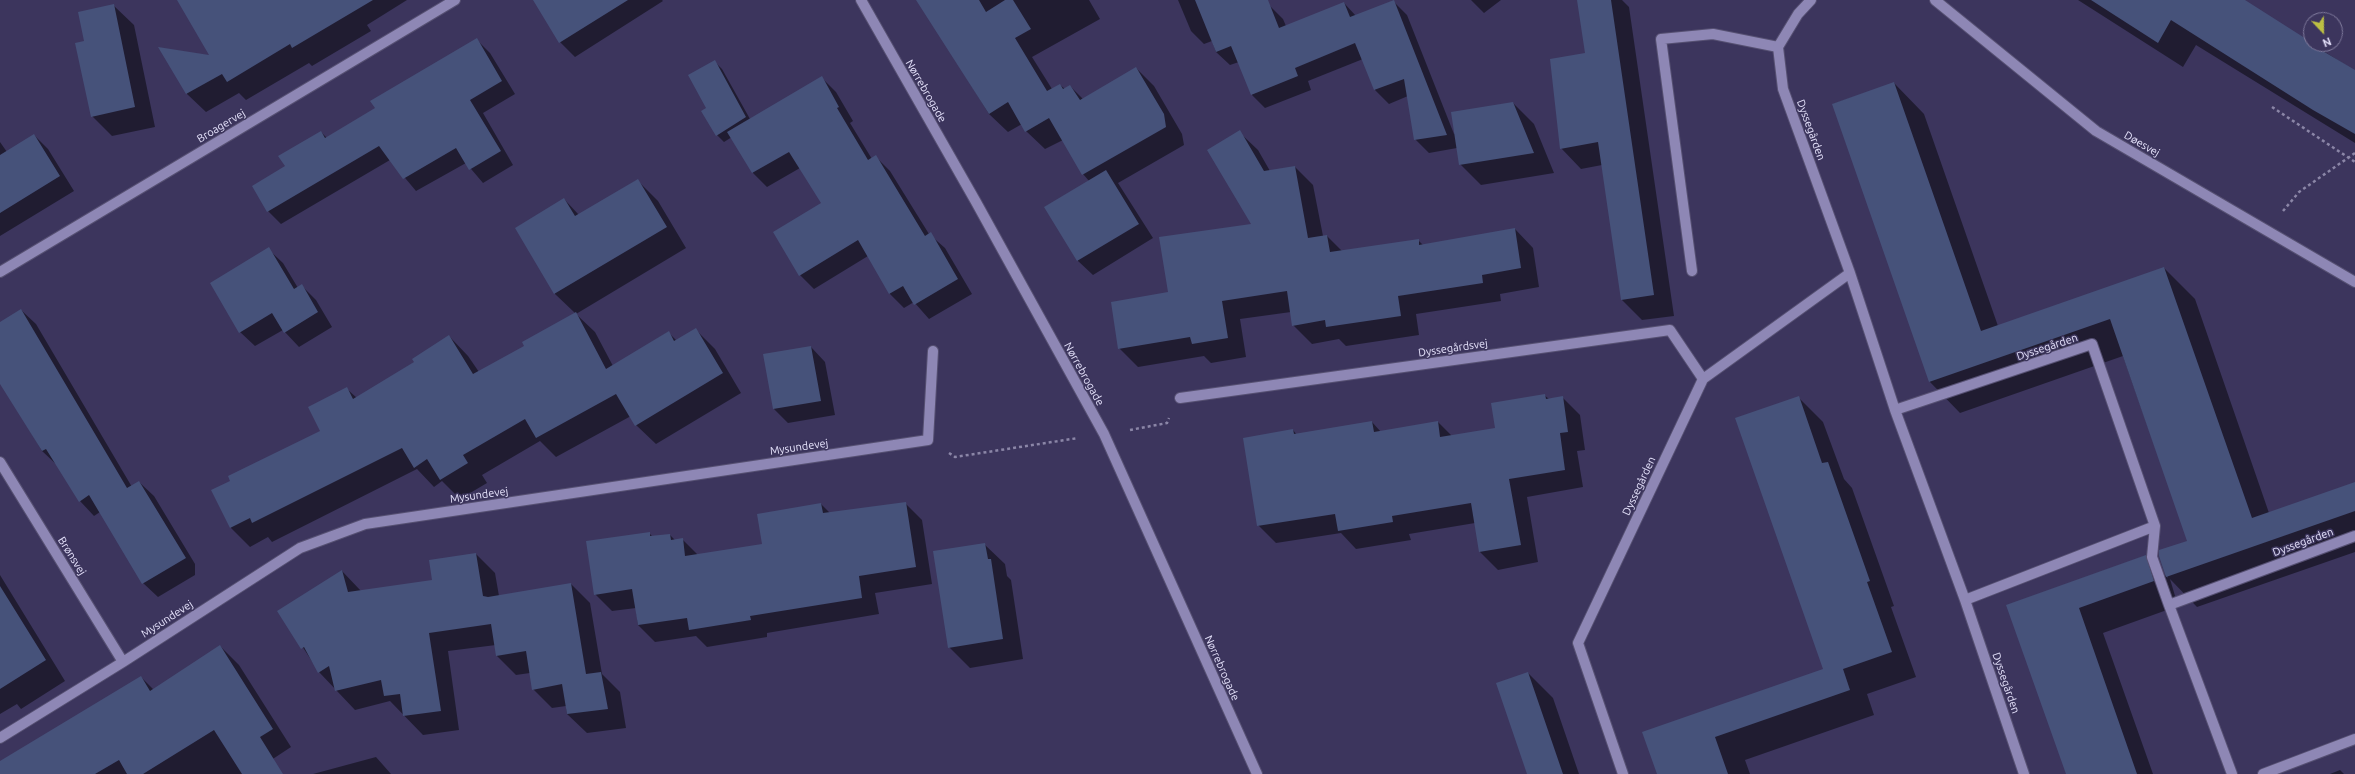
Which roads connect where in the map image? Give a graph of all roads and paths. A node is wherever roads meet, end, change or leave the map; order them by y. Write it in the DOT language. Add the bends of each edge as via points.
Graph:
graph roads {
  1 [pos="455,0"];
  2 [pos="861,0"];
  3 [pos="1811,0"];
  4 [pos="1935,0"];
  5 [pos="1778,47"];
  6 [pos="2272,107"];
  7 [pos="2355,153"];
  8 [pos="2348,157"];
  9 [pos="2355,162"];
  10 [pos="2267,231"];
  11 [pos="0,272"];
  12 [pos="1692,272"];
  13 [pos="1850,272"];
  14 [pos="2355,282"];
  15 [pos="933,351"];
  16 [pos="1703,379"];
  17 [pos="1180,398"];
  18 [pos="1895,410"];
  19 [pos="928,440"];
  20 [pos="1050,442"];
  21 [pos="0,462"];
  22 [pos="2155,526"];
  23 [pos="2355,536"];
  24 [pos="1965,600"];
  25 [pos="2168,605"];
  26 [pos="123,662"];
  27 [pos="0,738"];
  28 [pos="2355,739"];
  29 [pos="1257,774"];
  30 [pos="1623,774"];
  31 [pos="2024,774"];
  32 [pos="2232,774"];
  33 [pos="2263,774"];
  1 -- 11 [label="street, Broagervej"];
  2 -- 29 [label="street, Nørrebrogade" via="1104,434"];
  3 -- 5 [label="street" via="1798,14"];
  4 -- 10 [label="street, Døesvej" via="2096,131"];
  5 -- 12 [label="street" via="1712,34 1661,39"];
  5 -- 13 [label="street, Dyssegården" via="1783,89"];
  6 -- 8 [label="path"];
  7 -- 8 [label="path"];
  8 -- 9 [label="path"];
  8 -- 10 [label="path" via="2299,192"];
  10 -- 14 [label="street, Døesvej"];
  13 -- 16 [label="street, Dyssegården"];
  13 -- 18 [label="street, Dyssegården"];
  15 -- 19 [label="street"];
  16 -- 17 [label="street, Dyssegårdsvej" via="1670,330"];
  16 -- 30 [label="street, Dyssegården" via="1578,643"];
  18 -- 22 [label="street, Dyssegården" via="2092,344"];
  18 -- 24 [label="street, Dyssegården"];
  19 -- 20 [label="path" via="955,457"];
  19 -- 26 [label="street, Mysundevej" via="365,524 300,548"];
  21 -- 26 [label="street, Brønsvej"];
  22 -- 24 [label="street"];
  22 -- 25 [label="street, Dyssegården" via="2152,557"];
  23 -- 25 [label="street, Dyssegården"];
  24 -- 31 [label="street, Dyssegården"];
  25 -- 32 [label="street, Dyssegården"];
  26 -- 27 [label="street, Mysundevej"];
  28 -- 33 [label="street"];
}
